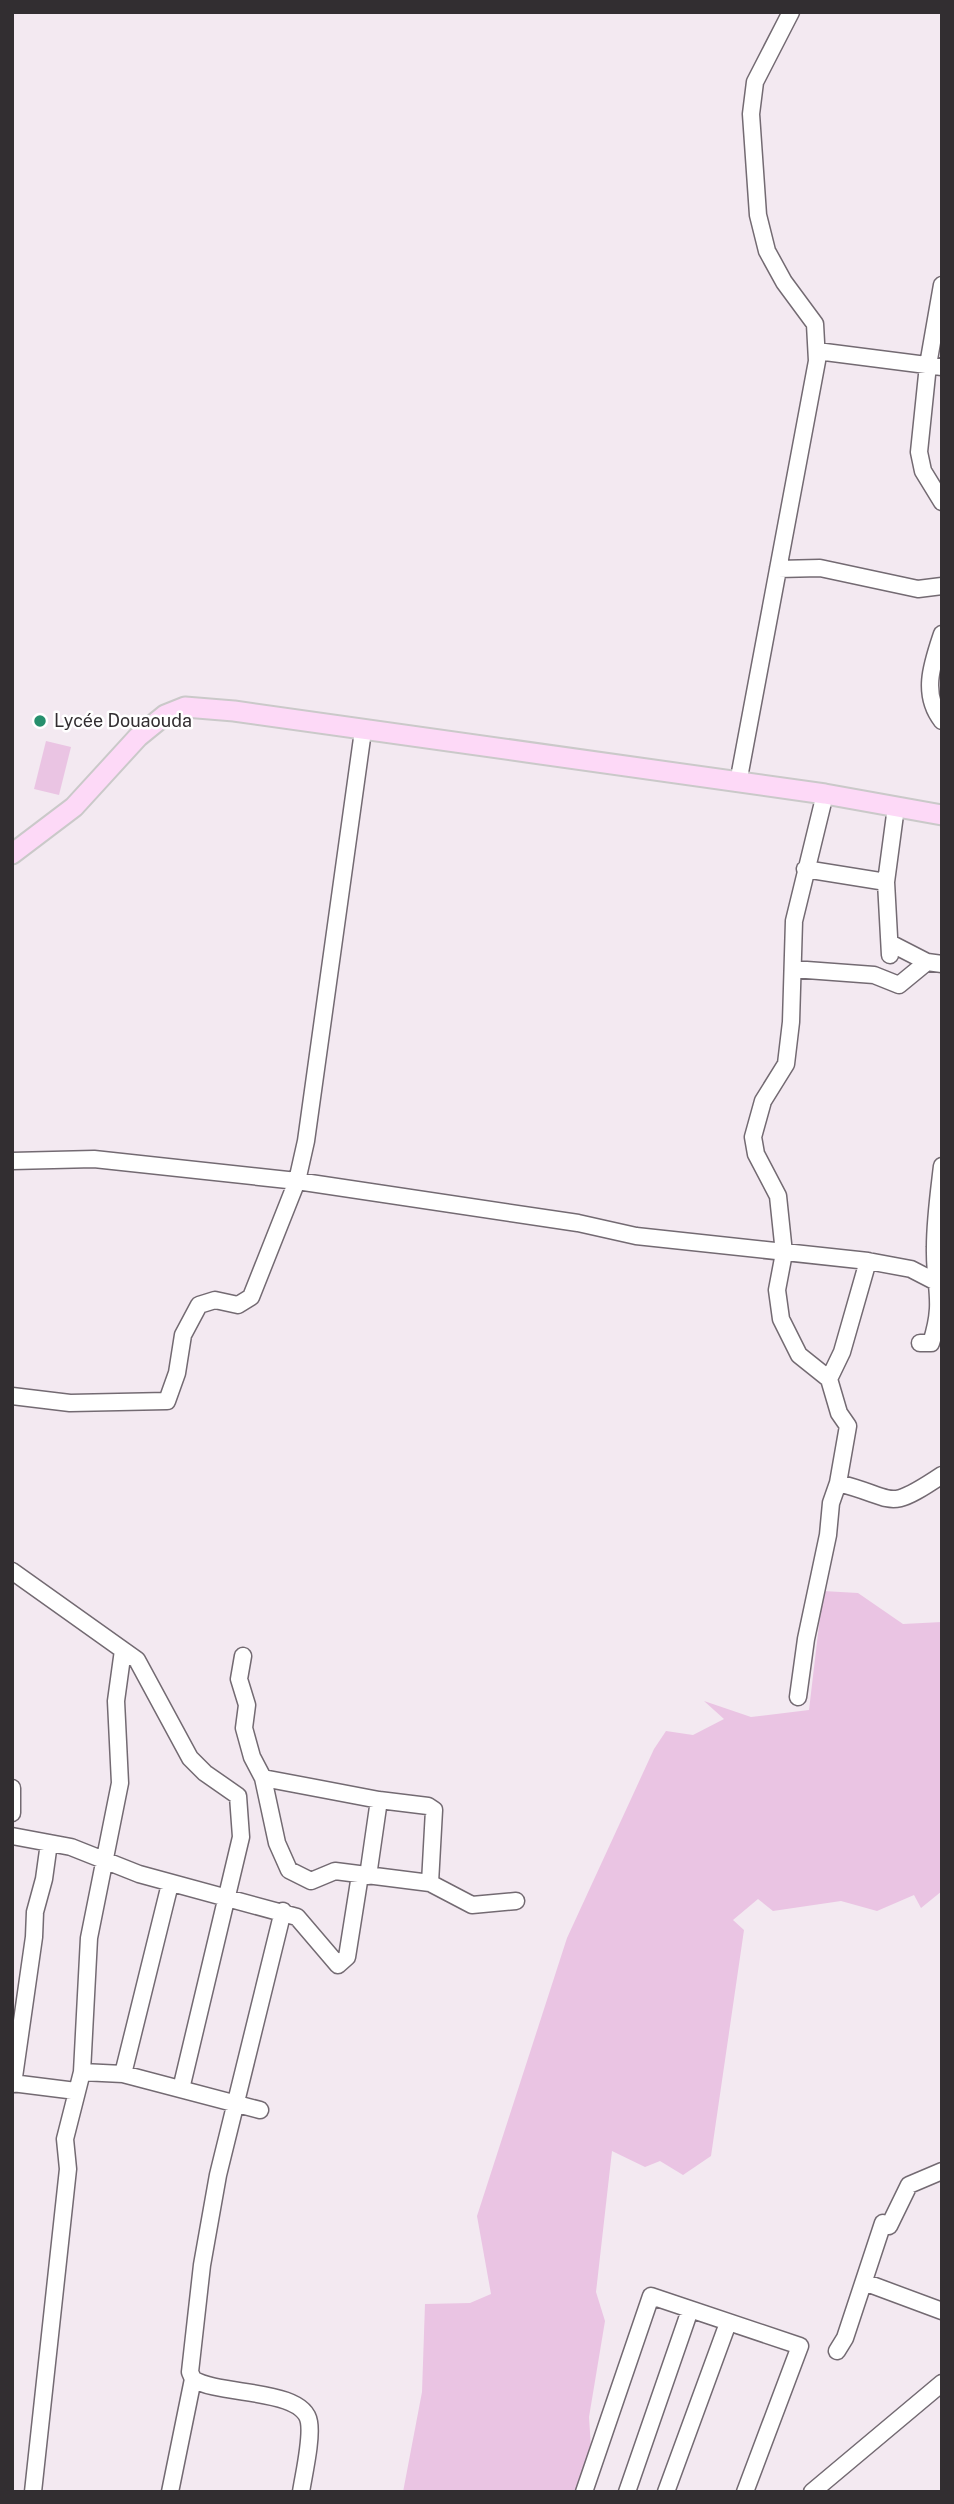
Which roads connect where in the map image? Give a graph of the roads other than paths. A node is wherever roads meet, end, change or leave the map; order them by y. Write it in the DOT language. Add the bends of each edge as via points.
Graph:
graph roads {
  1 [pos="791,12"];
  2 [pos="942,285"];
  3 [pos="817,351"];
  4 [pos="935,366"];
  5 [pos="942,502"];
  6 [pos="778,569"];
  7 [pos="942,586"];
  8 [pos="942,634"];
  9 [pos="942,722"];
  10 [pos="363,731"];
  11 [pos="738,783"];
  12 [pos="825,794"];
  13 [pos="896,807"];
  14 [pos="942,815"];
  15 [pos="12,854"];
  16 [pos="804,869"];
  17 [pos="886,882"];
  18 [pos="934,963"];
  19 [pos="793,969"];
  20 [pos="12,1161"];
  21 [pos="942,1166"];
  22 [pos="297,1181"];
  23 [pos="784,1253"];
  24 [pos="868,1261"];
  25 [pos="941,1284"];
  26 [pos="920,1343"];
  27 [pos="829,1379"];
  28 [pos="12,1396"];
  29 [pos="942,1475"];
  30 [pos="838,1483"];
  31 [pos="12,1571"];
  32 [pos="123,1650"];
  33 [pos="243,1656"];
  34 [pos="798,1697"];
  35 [pos="263,1778"];
  36 [pos="13,1785"];
  37 [pos="379,1800"];
  38 [pos="12,1813"];
  39 [pos="12,1836"];
  40 [pos="49,1843"];
  41 [pos="103,1860"];
  42 [pos="364,1875"];
  43 [pos="430,1883"];
  44 [pos="170,1884"];
  45 [pos="227,1898"];
  46 [pos="516,1901"];
  47 [pos="283,1911"];
  48 [pos="82,2072"];
  49 [pos="123,2074"];
  50 [pos="12,2084"];
  51 [pos="181,2089"];
  52 [pos="75,2091"];
  53 [pos="237,2104"];
  54 [pos="260,2110"];
  55 [pos="942,2171"];
  56 [pos="864,2282"];
  57 [pos="690,2310"];
  58 [pos="942,2311"];
  59 [pos="728,2323"];
  60 [pos="836,2351"];
  61 [pos="193,2379"];
  62 [pos="942,2383"];
  63 [pos="33,2492"];
  64 [pos="170,2492"];
  65 [pos="301,2492"];
  66 [pos="583,2492"];
  67 [pos="627,2492"];
  68 [pos="666,2492"];
  69 [pos="745,2492"];
  70 [pos="812,2492"];
  1 -- 3 [label="street" via="755,82 751,114 758,215 767,251 816,324"];
  2 -- 4 [label="street"];
  3 -- 4 [label="street"];
  3 -- 6 [label="street"];
  4 -- 5 [label="street" via="919,452 923,471"];
  6 -- 7 [label="street" via="820,568 918,589"];
  6 -- 11 [label="street"];
  8 -- 9 [label="street" via="928,686 930,702"];
  10 -- 11 [label="main road"];
  10 -- 15 [label="main road" via="186,707 165,715 138,737 74,807"];
  10 -- 22 [label="street"];
  11 -- 12 [label="main road"];
  12 -- 13 [label="main road"];
  12 -- 16 [label="street"];
  13 -- 14 [label="main road"];
  13 -- 17 [label="street"];
  16 -- 17 [label="street"];
  16 -- 19 [label="street" via="793,921"];
  17 -- 18 [label="street" via="890,949"];
  18 -- 19 [label="street" via="899,985 874,975"];
  19 -- 23 [label="street" via="786,1065 763,1101 753,1137 756,1154 778,1196"];
  20 -- 22 [label="street" via="94,1159"];
  21 -- 25 [label="street" via="934,1249"];
  22 -- 23 [label="street" via="578,1223 636,1237"];
  22 -- 28 [label="street" via="251,1297 238,1306 215,1300 199,1305 184,1335 167,1401 70,1403"];
  23 -- 24 [label="street"];
  23 -- 27 [label="street" via="777,1290 781,1319 799,1355"];
  24 -- 25 [label="street" via="911,1269"];
  24 -- 27 [label="street" via="842,1352"];
  25 -- 26 [label="street" via="931,1343"];
  27 -- 30 [label="street" via="848,1426"];
  29 -- 30 [label="street" via="895,1501"];
  30 -- 34 [label="street"];
  31 -- 32 [label="street"];
  32 -- 41 [label="street" via="116,1701 120,1783"];
  32 -- 45 [label="street" via="137,1660 190,1758 238,1796 241,1837"];
  33 -- 35 [label="street" via="239,1679 247,1705 244,1728"];
  35 -- 37 [label="street"];
  35 -- 42 [label="street" via="277,1843 289,1870 311,1881 335,1871"];
  36 -- 38 [label="street"];
  37 -- 42 [label="street"];
  37 -- 43 [label="street" via="434,1810"];
  39 -- 40 [label="street"];
  40 -- 41 [label="street"];
  40 -- 50 [label="street"];
  41 -- 44 [label="street"];
  41 -- 48 [label="street" via="89,1938"];
  42 -- 43 [label="street"];
  42 -- 47 [label="street" via="344,1963 331,1960 297,1917"];
  43 -- 46 [label="street" via="472,1905"];
  44 -- 45 [label="street"];
  44 -- 49 [label="street"];
  45 -- 47 [label="street"];
  45 -- 51 [label="street"];
  47 -- 53 [label="street"];
  48 -- 49 [label="street"];
  48 -- 52 [label="street"];
  49 -- 51 [label="street"];
  50 -- 52 [label="street"];
  51 -- 53 [label="street"];
  52 -- 63 [label="street" via="65,2139 68,2169"];
  53 -- 54 [label="street"];
  53 -- 61 [label="street" via="202,2265 190,2372"];
  55 -- 56 [label="street" via="909,2185 889,2226 883,2223"];
  56 -- 58 [label="street"];
  56 -- 60 [label="street"];
  57 -- 59 [label="street"];
  57 -- 66 [label="street" via="651,2296"];
  57 -- 67 [label="street"];
  59 -- 68 [label="street"];
  59 -- 69 [label="street" via="800,2347"];
  61 -- 64 [label="street"];
  61 -- 65 [label="street" via="207,2387 292,2401 305,2410 309,2422"];
  62 -- 70 [label="street"];
}
